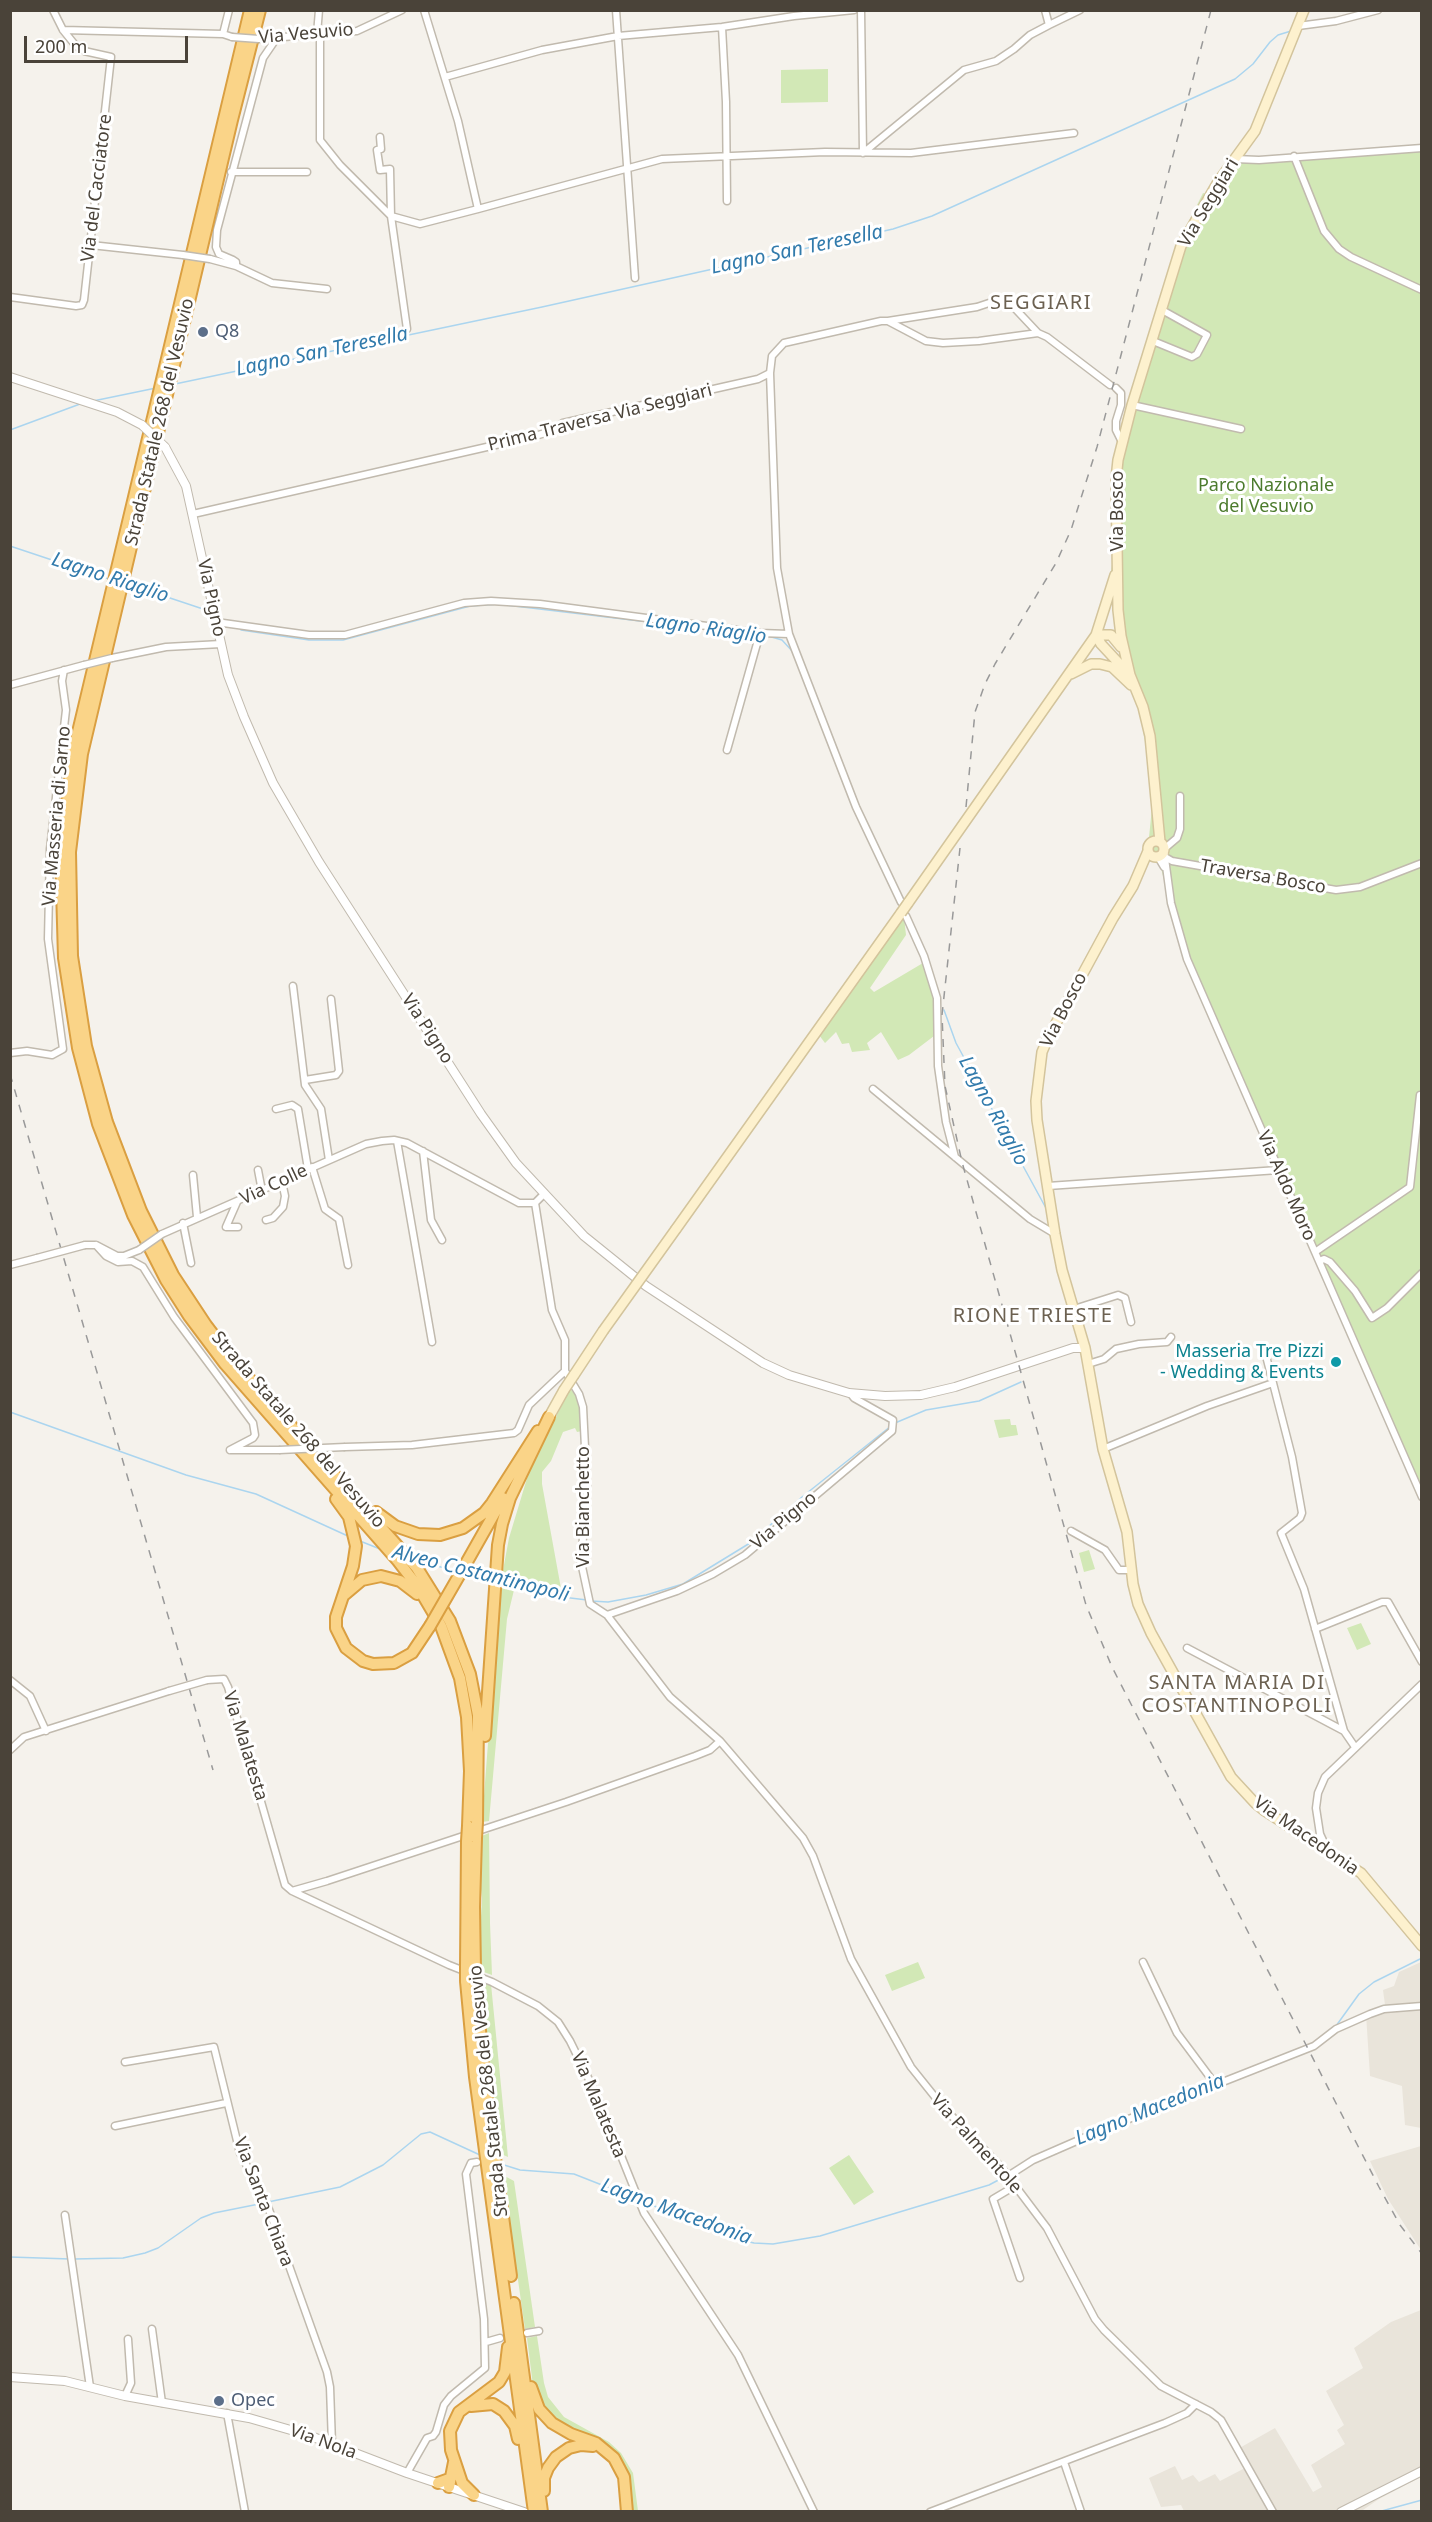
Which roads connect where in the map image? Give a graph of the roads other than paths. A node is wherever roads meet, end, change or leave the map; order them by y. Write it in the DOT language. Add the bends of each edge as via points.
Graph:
graph roads {
  1 [pos="53,10"];
  2 [pos="229,10"];
  3 [pos="250,10"];
  4 [pos="260,10"];
  5 [pos="319,10"];
  6 [pos="402,10"];
  7 [pos="424,10"];
  8 [pos="616,10"];
  9 [pos="854,10"];
  10 [pos="861,10"];
  11 [pos="1045,10"];
  12 [pos="1080,10"];
  13 [pos="1304,10"];
  14 [pos="1378,10"];
  15 [pos="1049,25"];
  16 [pos="1298,26"];
  17 [pos="722,27"];
  18 [pos="63,30"];
  19 [pos="223,34"];
  20 [pos="319,34"];
  21 [pos="618,36"];
  22 [pos="276,39"];
  23 [pos="445,77"];
  24 [pos="1074,134"];
  25 [pos="380,137"];
  26 [pos="1422,148"];
  27 [pos="862,153"];
  28 [pos="726,155"];
  29 [pos="1294,156"];
  30 [pos="1235,159"];
  31 [pos="628,169"];
  32 [pos="231,172"];
  33 [pos="307,172"];
  34 [pos="727,201"];
  35 [pos="478,209"];
  36 [pos="391,216"];
  37 [pos="91,245"];
  38 [pos="236,266"];
  39 [pos="635,278"];
  40 [pos="327,289"];
  41 [pos="1422,290"];
  42 [pos="10,297"];
  43 [pos="1162,310"];
  44 [pos="888,321"];
  45 [pos="407,329"];
  46 [pos="1038,333"];
  47 [pos="1153,341"];
  48 [pos="770,373"];
  49 [pos="10,377"];
  50 [pos="1131,405"];
  51 [pos="1119,414"];
  52 [pos="1127,422"];
  53 [pos="1241,429"];
  54 [pos="1122,442"];
  55 [pos="193,514"];
  56 [pos="1118,564"];
  57 [pos="216,622"];
  58 [pos="760,633"];
  59 [pos="789,634"];
  60 [pos="1096,635"];
  61 [pos="221,644"];
  62 [pos="1123,651"];
  63 [pos="64,670"];
  64 [pos="1130,675"];
  65 [pos="1069,676"];
  66 [pos="10,685"];
  67 [pos="1137,692"];
  68 [pos="727,750"];
  69 [pos="1180,796"];
  70 [pos="1159,855"];
  71 [pos="1422,863"];
  72 [pos="904,908"];
  73 [pos="293,986"];
  74 [pos="331,999"];
  75 [pos="11,1053"];
  76 [pos="305,1080"];
  77 [pos="873,1089"];
  78 [pos="1420,1095"];
  79 [pos="276,1109"];
  80 [pos="397,1141"];
  81 [pos="423,1151"];
  82 [pos="955,1157"];
  83 [pos="329,1160"];
  84 [pos="310,1168"];
  85 [pos="258,1170"];
  86 [pos="1278,1170"];
  87 [pos="193,1175"];
  88 [pos="282,1182"];
  89 [pos="1048,1186"];
  90 [pos="262,1191"];
  91 [pos="543,1195"];
  92 [pos="237,1202"];
  93 [pos="535,1203"];
  94 [pos="198,1217"];
  95 [pos="266,1220"];
  96 [pos="183,1223"];
  97 [pos="238,1227"];
  98 [pos="1055,1234"];
  99 [pos="442,1240"];
  100 [pos="96,1245"];
  101 [pos="1315,1252"];
  102 [pos="1319,1261"];
  103 [pos="191,1263"];
  104 [pos="10,1265"];
  105 [pos="348,1266"];
  106 [pos="1422,1273"];
  107 [pos="1074,1309"];
  108 [pos="1131,1322"];
  109 [pos="1172,1337"];
  110 [pos="432,1342"];
  111 [pos="1085,1347"];
  112 [pos="1265,1352"];
  113 [pos="1088,1364"];
  114 [pos="570,1373"];
  115 [pos="1273,1383"];
  116 [pos="849,1393"];
  117 [pos="549,1417"];
  118 [pos="893,1420"];
  119 [pos="900,1425"];
  120 [pos="291,1426"];
  121 [pos="294,1442"];
  122 [pos="1103,1449"];
  123 [pos="1422,1497"];
  124 [pos="1071,1531"];
  125 [pos="402,1557"];
  126 [pos="1131,1570"];
  127 [pos="341,1599"];
  128 [pos="607,1615"];
  129 [pos="1316,1629"];
  130 [pos="1186,1648"];
  131 [pos="1422,1662"];
  132 [pos="460,1678"];
  133 [pos="10,1680"];
  134 [pos="1422,1684"];
  135 [pos="46,1731"];
  136 [pos="1344,1731"];
  137 [pos="720,1741"];
  138 [pos="1355,1747"];
  139 [pos="10,1749"];
  140 [pos="479,1781"];
  141 [pos="472,1824"];
  142 [pos="1327,1851"];
  143 [pos="292,1890"];
  144 [pos="1421,1948"];
  145 [pos="1143,1962"];
  146 [pos="1422,2006"];
  147 [pos="125,2062"];
  148 [pos="1215,2084"];
  149 [pos="226,2103"];
  150 [pos="115,2126"];
  151 [pos="477,2162"];
  152 [pos="493,2174"];
  153 [pos="1008,2176"];
  154 [pos="1015,2186"];
  155 [pos="65,2215"];
  156 [pos="502,2267"];
  157 [pos="1020,2278"];
  158 [pos="152,2329"];
  159 [pos="522,2331"];
  160 [pos="539,2331"];
  161 [pos="500,2338"];
  162 [pos="128,2339"];
  163 [pos="486,2342"];
  164 [pos="10,2377"];
  165 [pos="90,2386"];
  166 [pos="126,2396"];
  167 [pos="162,2403"];
  168 [pos="1196,2404"];
  169 [pos="465,2407"];
  170 [pos="227,2413"];
  171 [pos="332,2444"];
  172 [pos="599,2447"];
  173 [pos="454,2461"];
  174 [pos="1064,2462"];
  175 [pos="1422,2471"];
  176 [pos="407,2473"];
  177 [pos="461,2477"];
  178 [pos="438,2483"];
  179 [pos="450,2485"];
  180 [pos="474,2495"];
  181 [pos="537,2509"];
  182 [pos="245,2511"];
  183 [pos="627,2511"];
  184 [pos="813,2511"];
  185 [pos="930,2511"];
  186 [pos="1081,2511"];
  187 [pos="1273,2511"];
  188 [pos="1341,2511"];
  1 -- 18 [label="street"];
  2 -- 19 [label="street"];
  3 -- 121 [label="highway, Strada Statale 268 del Vesuvio" via="80,720 64,818 61,914 69,1002 83,1071 107,1150 133,1215 166,1280 199,1331"];
  4 -- 120 [label="highway, Strada Statale 268 del Vesuvio" via="86,734 73,818 70,912 86,1046 107,1122 132,1189 162,1255 196,1311"];
  5 -- 20 [label="street"];
  6 -- 20 [label="street, Via Vesuvio" via="357,31"];
  7 -- 23 [label="street"];
  8 -- 21 [label="street"];
  9 -- 17 [label="street"];
  10 -- 27 [label="street"];
  11 -- 15 [label="street"];
  12 -- 15 [label="street"];
  13 -- 16 [label="main road, Via Seggiari"];
  14 -- 16 [label="street"];
  15 -- 27 [label="street" via="996,61 964,70"];
  16 -- 30 [label="main road, Via Seggiari" via="1255,131"];
  17 -- 21 [label="street"];
  17 -- 28 [label="street"];
  18 -- 19 [label="street, Via Vesuvio"];
  18 -- 37 [label="street, Via del Cacciatore" via="84,51 111,57"];
  19 -- 22 [label="street, Via Vesuvio, bridge"];
  20 -- 22 [label="street, Via Vesuvio"];
  20 -- 36 [label="street" via="320,140"];
  21 -- 23 [label="street"];
  21 -- 31 [label="street"];
  22 -- 32 [label="street" via="263,58"];
  23 -- 35 [label="street"];
  24 -- 27 [label="street" via="911,153"];
  25 -- 36 [label="street" via="380,170 390,169"];
  26 -- 29 [label="street"];
  27 -- 28 [label="street"];
  28 -- 31 [label="street" via="662,159"];
  28 -- 34 [label="street"];
  29 -- 30 [label="street"];
  29 -- 41 [label="street" via="1324,231 1339,249"];
  30 -- 43 [label="main road, Via Seggiari" via="1180,246"];
  31 -- 35 [label="street"];
  31 -- 39 [label="street"];
  32 -- 33 [label="street"];
  32 -- 38 [label="street" via="218,220 216,247 219,254 233,260"];
  35 -- 36 [label="street" via="420,224"];
  36 -- 45 [label="street"];
  37 -- 38 [label="street, bridge" via="183,255"];
  37 -- 42 [label="street, Via del Cacciatore" via="82,305"];
  38 -- 40 [label="street" via="272,283"];
  43 -- 47 [label="main road, Via Seggiari"];
  43 -- 47 [label="street" via="1207,335 1197,354 1191,357"];
  44 -- 46 [label="street" via="926,341 943,343"];
  44 -- 46 [label="street" via="977,307 1001,299 1007,300"];
  44 -- 48 [label="street" via="784,343 772,356"];
  46 -- 51 [label="street" via="1121,393"];
  47 -- 50 [label="main road, Via Seggiari"];
  48 -- 55 [label="street, Prima Traversa Via Seggiari" via="758,379 563,423 535,436"];
  48 -- 59 [label="street" via="777,568"];
  49 -- 55 [label="street, Via Pigno, bridge" via="102,406 142,425 165,447 186,486"];
  50 -- 52 [label="main road, Via Seggiari"];
  50 -- 53 [label="street"];
  51 -- 52 [label="street"];
  51 -- 54 [label="street" via="1116,430"];
  52 -- 54 [label="main road, Via Bosco"];
  54 -- 56 [label="main road, Via Bosco" via="1116,479"];
  55 -- 57 [label="street, Via Pigno"];
  56 -- 60 [label="main road, Via Bosco"];
  56 -- 62 [label="main road, Via Bosco"];
  57 -- 58 [label="street" via="309,635 345,635 464,603 491,601"];
  57 -- 61 [label="street, Via Pigno"];
  58 -- 59 [label="street"];
  58 -- 68 [label="street"];
  59 -- 72 [label="street" via="856,807"];
  60 -- 62 [label="main road" via="1111,635"];
  60 -- 64 [label="main road, Via Bosco"];
  60 -- 65 [label="main road"];
  61 -- 63 [label="street, bridge" via="166,647"];
  61 -- 91 [label="street, Via Pigno" via="244,717 288,812 481,1114"];
  62 -- 64 [label="main road, Via Bosco"];
  63 -- 66 [label="street"];
  63 -- 75 [label="street, Via Masseria di Sarno" via="66,710 50,849 48,910 48,939 63,1048 52,1055"];
  64 -- 67 [label="main road, Via Bosco"];
  65 -- 67 [label="main road" via="1091,664 1100,664 1112,667"];
  65 -- 72 [label="main road"];
  67 -- 70 [label="main road, Via Bosco" via="1150,736"];
  69 -- 70 [label="street" via="1180,829"];
  70 -- 71 [label="street, Traversa Bosco" via="1336,890 1360,887"];
  70 -- 86 [label="street, Via Aldo Moro" via="1187,959"];
  70 -- 89 [label="main road, Via Bosco" via="1042,1052 1036,1110"];
  72 -- 82 [label="street" via="937,998 938,1066"];
  72 -- 114 [label="main road, bridge"];
  73 -- 76 [label="street"];
  74 -- 76 [label="street" via="339,1071 336,1075"];
  76 -- 83 [label="street" via="307,1090 321,1109"];
  77 -- 82 [label="street"];
  78 -- 101 [label="street" via="1410,1187"];
  79 -- 84 [label="street" via="298,1109"];
  80 -- 81 [label="street, Via Colle"];
  80 -- 83 [label="street, Via Colle" via="366,1144"];
  80 -- 110 [label="street"];
  81 -- 93 [label="street, Via Colle" via="519,1203"];
  81 -- 99 [label="street" via="431,1220"];
  82 -- 98 [label="street" via="1030,1219"];
  83 -- 84 [label="street, Via Colle"];
  84 -- 88 [label="street, Via Colle"];
  84 -- 105 [label="street" via="325,1209 339,1219"];
  85 -- 90 [label="street"];
  86 -- 89 [label="street"];
  86 -- 101 [label="street, Via Aldo Moro"];
  87 -- 94 [label="street"];
  88 -- 90 [label="street, Via Colle"];
  88 -- 95 [label="street" via="283,1208"];
  89 -- 98 [label="main road, Via Bosco"];
  90 -- 92 [label="street, Via Colle"];
  91 -- 93 [label="street"];
  91 -- 116 [label="street, Via Pigno" via="611,1260 736,1346 789,1375"];
  92 -- 94 [label="street, Via Colle"];
  92 -- 97 [label="street" via="226,1227"];
  93 -- 114 [label="street, Via Bianchetto" via="552,1310 565,1340"];
  94 -- 96 [label="street, Via Colle"];
  96 -- 100 [label="street, Via Colle, bridge" via="124,1256"];
  96 -- 103 [label="street"];
  98 -- 107 [label="main road, Via Bosco"];
  100 -- 104 [label="street, Via Colle, bridge"];
  100 -- 114 [label="street, bridge" via="118,1262 132,1261 143,1268 174,1317 253,1423 253,1438 230,1450 412,1444 513,1435 529,1405"];
  101 -- 102 [label="street, Via Aldo Moro"];
  102 -- 106 [label="street" via="1330,1262 1372,1318"];
  102 -- 123 [label="street, Via Aldo Moro"];
  107 -- 108 [label="street" via="1118,1295 1125,1298"];
  107 -- 111 [label="main road, Via Bosco"];
  109 -- 113 [label="street" via="1167,1342 1116,1349 1104,1359"];
  111 -- 113 [label="main road, Via Macedonia"];
  111 -- 116 [label="street, Via Pigno" via="921,1395"];
  112 -- 115 [label="street"];
  113 -- 122 [label="main road, Via Macedonia"];
  114 -- 117 [label="main road, bridge"];
  114 -- 128 [label="street, Via Bianchetto" via="583,1407 587,1488 581,1562 590,1604"];
  115 -- 122 [label="street"];
  115 -- 129 [label="street" via="1302,1513 1281,1533"];
  116 -- 118 [label="street, Via Pigno"];
  117 -- 120 [label="highway" via="484,1513 463,1528 440,1535 406,1531 387,1521"];
  117 -- 127 [label="highway, bridge" via="430,1626 404,1659 383,1665 363,1661 346,1648 336,1617"];
  117 -- 140 [label="highway" via="506,1508 498,1545"];
  118 -- 119 [label="street"];
  118 -- 128 [label="street, Via Pigno" via="892,1431 745,1554 677,1592"];
  120 -- 125 [label="highway, Strada Statale 268 del Vesuvio"];
  121 -- 125 [label="highway, Strada Statale 268 del Vesuvio" via="384,1544"];
  121 -- 127 [label="highway" via="343,1508 354,1533 353,1566"];
  122 -- 126 [label="main road, Via Macedonia" via="1127,1532"];
  124 -- 126 [label="street" via="1105,1550 1119,1570"];
  125 -- 132 [label="highway, Strada Statale 268 del Vesuvio" via="441,1626"];
  125 -- 140 [label="highway, Strada Statale 268 del Vesuvio" via="417,1568 450,1621 470,1674 478,1715"];
  126 -- 142 [label="main road, Via Macedonia" via="1138,1604 1151,1633 1224,1767 1255,1803"];
  127 -- 132 [label="highway" via="353,1586 371,1577 391,1577 409,1586 428,1612"];
  128 -- 137 [label="street, Via Bianchetto" via="670,1697"];
  129 -- 131 [label="street" via="1389,1602"];
  129 -- 136 [label="street"];
  130 -- 136 [label="street"];
  132 -- 141 [label="highway, Strada Statale 268 del Vesuvio" via="469,1736"];
  133 -- 135 [label="street" via="30,1696"];
  134 -- 138 [label="street"];
  135 -- 139 [label="street, Via Malatesta" via="19,1740"];
  135 -- 143 [label="street, Via Malatesta, bridge" via="169,1691 224,1679 285,1886"];
  136 -- 138 [label="street"];
  137 -- 143 [label="street" via="695,1756 566,1802"];
  137 -- 153 [label="street, Via Palmentole" via="809,1846 851,1959 911,2067"];
  138 -- 142 [label="street" via="1325,1777 1318,1793 1318,1822"];
  140 -- 141 [label="highway, Strada Statale 268 del Vesuvio"];
  141 -- 152 [label="highway, Strada Statale 268 del Vesuvio, bridge" via="474,1907 470,1967"];
  142 -- 144 [label="main road, Via Macedonia" via="1361,1873"];
  143 -- 184 [label="street, Via Malatesta" via="512,1992 558,2022 597,2096 644,2213 738,2355"];
  145 -- 148 [label="street" via="1177,2033"];
  146 -- 148 [label="street" via="1370,2014 1336,2029 1314,2046"];
  147 -- 149 [label="street, Via Santa Chiara" via="212,2045"];
  148 -- 153 [label="street" via="1050,2153"];
  149 -- 150 [label="street"];
  149 -- 171 [label="street, Via Santa Chiara" via="240,2153 267,2204 327,2372"];
  151 -- 163 [label="street" via="471,2163 466,2174"];
  152 -- 156 [label="highway, Strada Statale 268 del Vesuvio"];
  152 -- 159 [label="highway, Strada Statale 268 del Vesuvio"];
  153 -- 154 [label="street, Via Palmentole"];
  154 -- 157 [label="street" via="993,2198"];
  154 -- 168 [label="street, Via Palmentole" via="1047,2228 1104,2330 1161,2386"];
  155 -- 165 [label="street"];
  156 -- 169 [label="highway" via="508,2344 505,2372 491,2389"];
  156 -- 181 [label="highway, Strada Statale 268 del Vesuvio"];
  158 -- 167 [label="street"];
  159 -- 160 [label="street"];
  159 -- 172 [label="highway" via="533,2397 540,2409 560,2428"];
  159 -- 181 [label="highway, Strada Statale 268 del Vesuvio"];
  161 -- 163 [label="street"];
  162 -- 166 [label="street" via="131,2383"];
  163 -- 176 [label="street" via="485,2368 444,2405 436,2432 427,2438"];
  164 -- 165 [label="street, Via Nola"];
  165 -- 166 [label="street, Via Nola"];
  166 -- 167 [label="street, Via Nola"];
  167 -- 170 [label="street, Via Nola"];
  168 -- 174 [label="street" via="1165,2423"];
  168 -- 187 [label="street, Via Palmentole" via="1225,2426"];
  169 -- 173 [label="highway" via="450,2431"];
  169 -- 181 [label="highway" via="493,2404 510,2417"];
  170 -- 171 [label="street, Via Nola"];
  170 -- 182 [label="street"];
  171 -- 176 [label="street, Via Nola"];
  172 -- 181 [label="highway" via="581,2445 556,2457 544,2478"];
  172 -- 183 [label="highway" via="620,2466"];
  173 -- 177 [label="highway"];
  173 -- 179 [label="highway"];
  174 -- 185 [label="street"];
  174 -- 186 [label="street"];
  175 -- 188 [label="street"];
  176 -- 178 [label="street, Via Nola"];
  177 -- 179 [label="highway"];
  177 -- 180 [label="highway" via="465,2488"];
  178 -- 179 [label="highway"];
  179 -- 180 [label="street"];
  180 -- 181 [label="street"];
}
